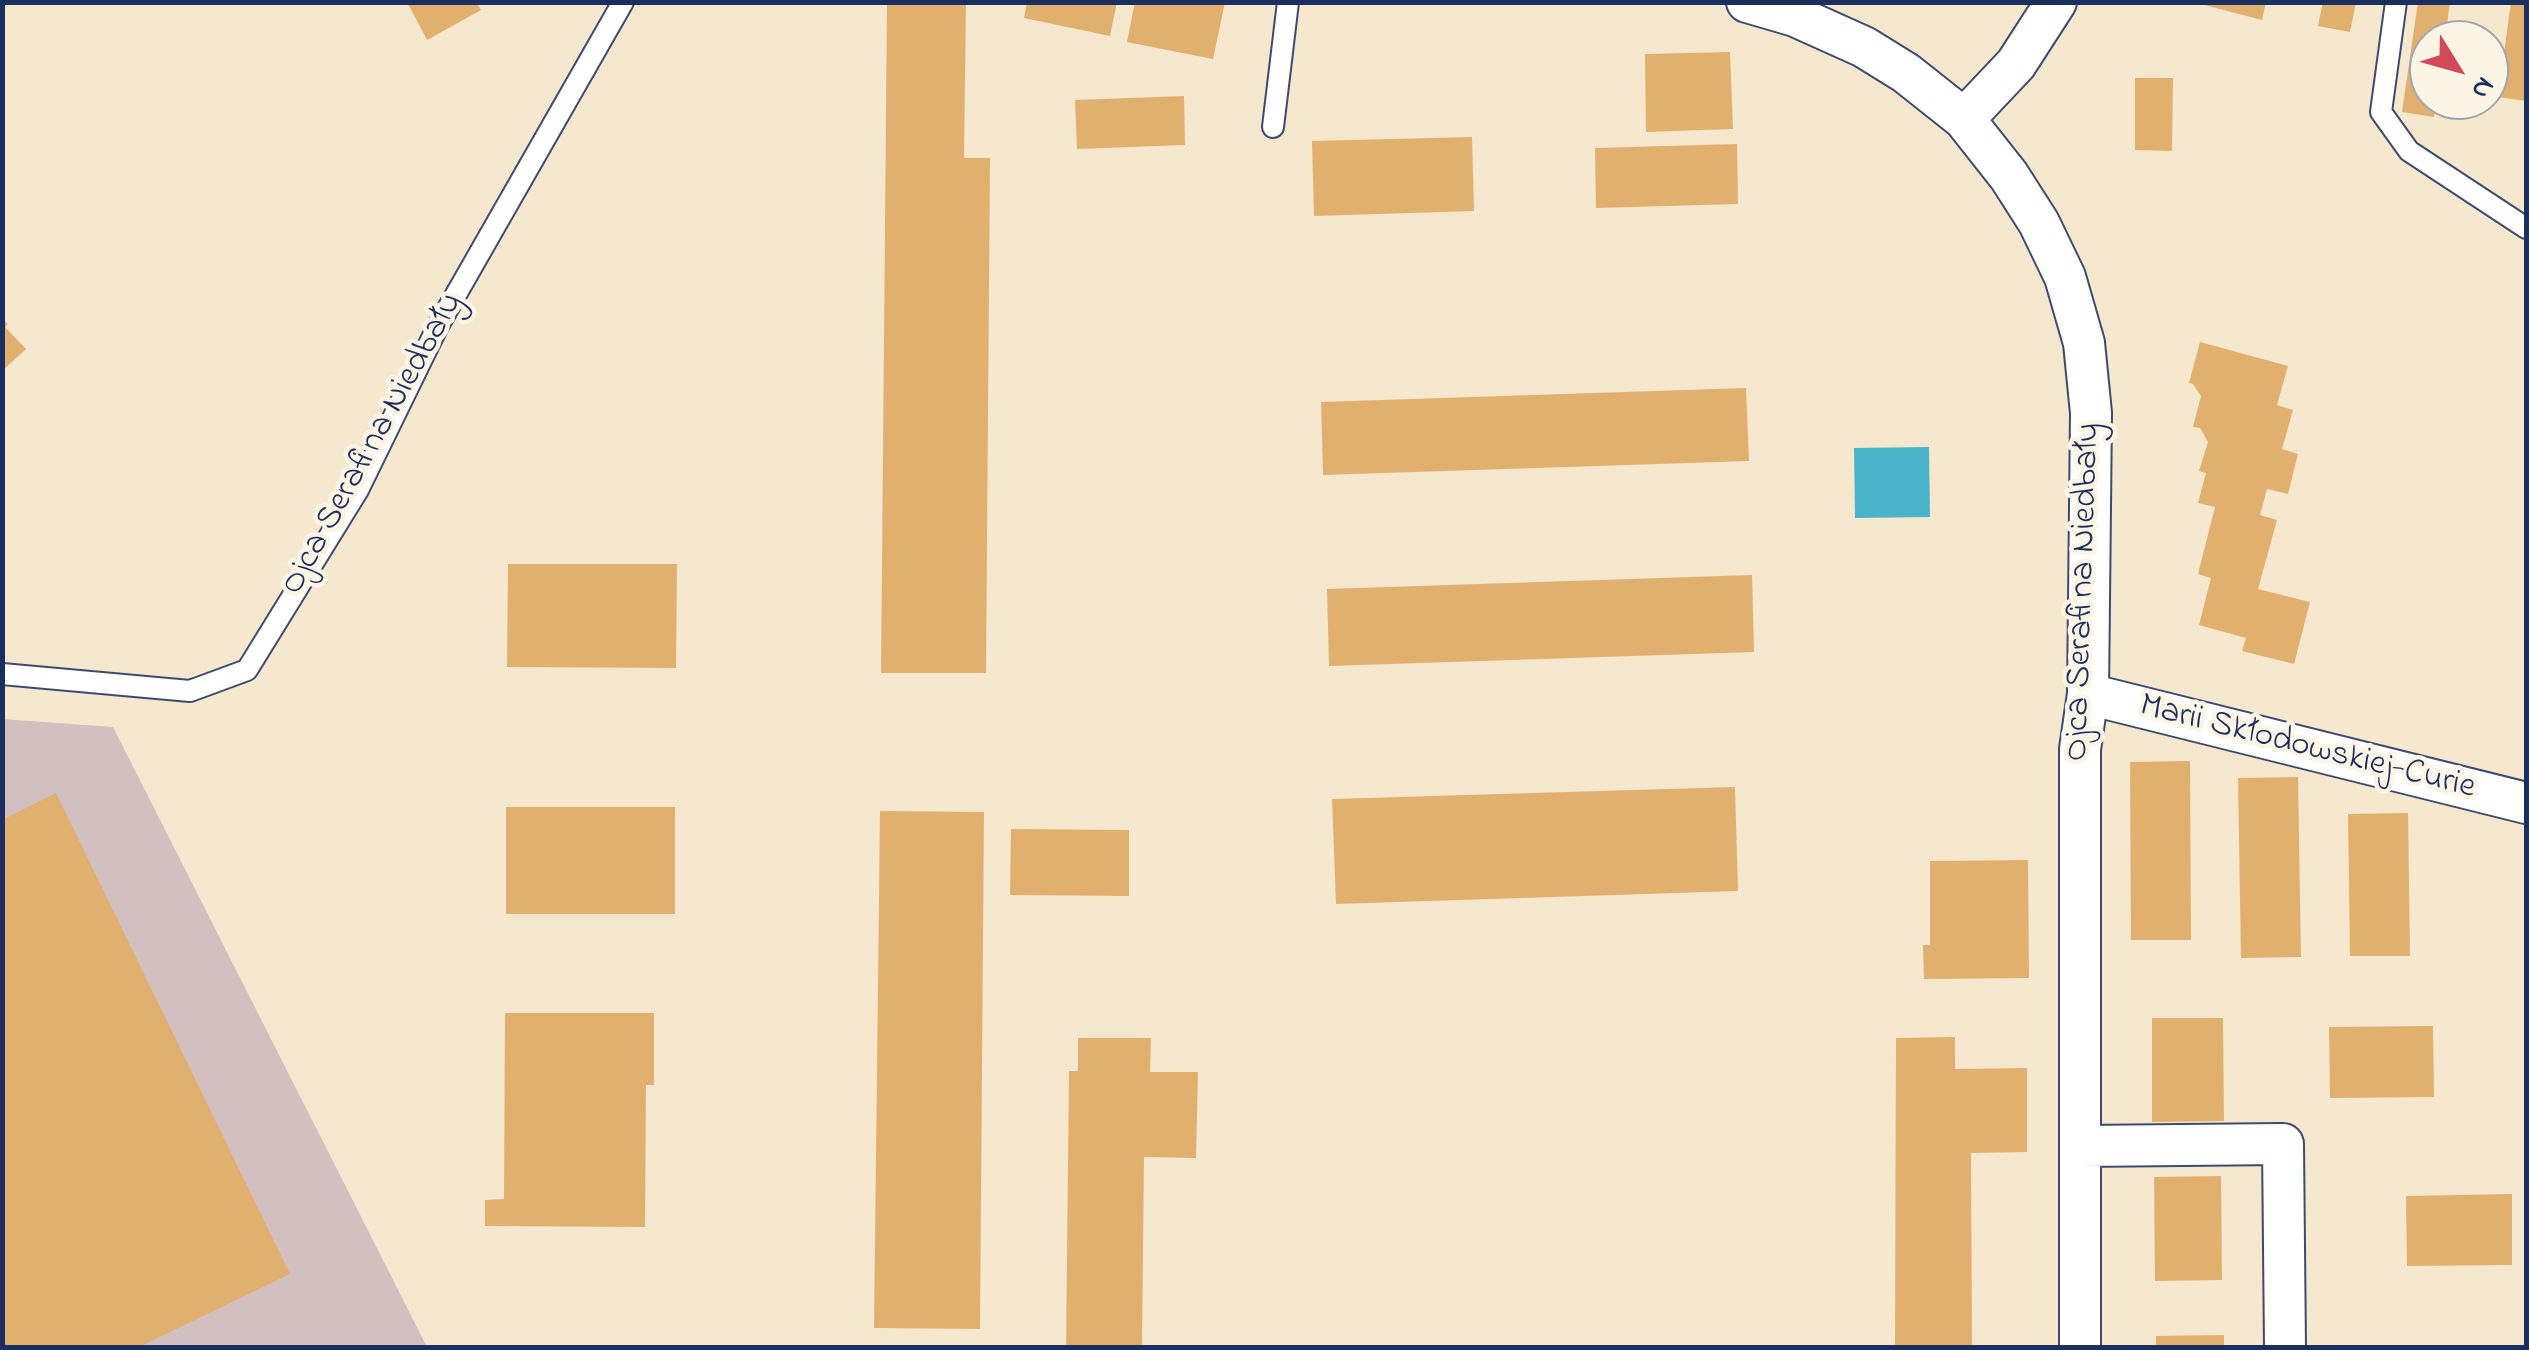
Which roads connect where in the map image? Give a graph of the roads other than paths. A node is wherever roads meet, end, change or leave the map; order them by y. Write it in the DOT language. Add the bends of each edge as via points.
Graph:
graph roads {
  1 [pos="623,2"];
  2 [pos="1288,2"];
  3 [pos="1747,2"];
  4 [pos="2056,2"];
  5 [pos="2396,2"];
  6 [pos="1964,119"];
  7 [pos="1273,127"];
  8 [pos="2526,228"];
  9 [pos="2,674"];
  10 [pos="2088,694"];
  11 [pos="2526,803"];
  12 [pos="2080,1146"];
  13 [pos="2080,1348"];
  14 [pos="2285,1348"];
  1 -- 9 [label="lane, Ojca Serafina Niedbały" via="438,326 358,490 247,670 190,691"];
  2 -- 7 [label="lane"];
  3 -- 6 [label="street, Ojca Serafina Niedbały" via="1864,46"];
  4 -- 6 [label="street" via="2016,64"];
  5 -- 8 [label="lane" via="2382,112 2409,151"];
  6 -- 10 [label="street, Ojca Serafina Niedbały" via="2039,223 2065,277 2084,343 2091,413"];
  10 -- 11 [label="street, Marii Skłodowskiej-Curie"];
  10 -- 12 [label="street, Ojca Serafina Niedbały" via="2080,749"];
  12 -- 13 [label="street, Ojca Serafina Niedbały"];
  12 -- 14 [label="street" via="2283,1144"];
}
